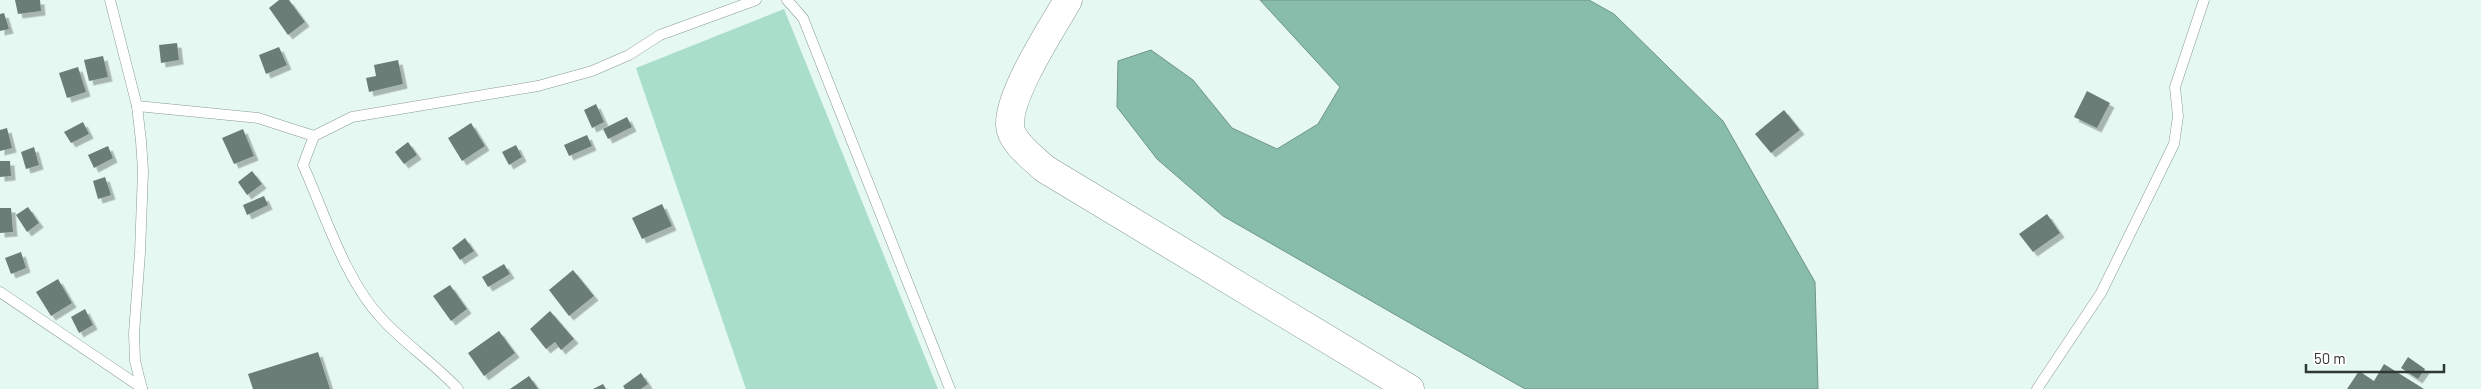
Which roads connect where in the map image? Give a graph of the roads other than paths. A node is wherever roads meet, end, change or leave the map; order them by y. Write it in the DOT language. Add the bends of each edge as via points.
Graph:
graph roads {
  1 [pos="110,0"];
  2 [pos="756,0"];
  3 [pos="787,0"];
  4 [pos="1068,0"];
  5 [pos="2204,0"];
  6 [pos="137,106"];
  7 [pos="314,136"];
  8 [pos="0,292"];
  9 [pos="142,389"];
  10 [pos="458,389"];
  11 [pos="950,389"];
  12 [pos="1410,389"];
  13 [pos="2037,389"];
  1 -- 6 [label="lane"];
  2 -- 7 [label="lane" via="660,35 629,55 592,71 538,86 352,117"];
  3 -- 11 [label="lane" via="803,18"];
  4 -- 12 [label="street" via="1016,95 1010,126 1022,149 1045,169"];
  5 -- 13 [label="lane" via="2175,87 2178,116 2174,144 2102,292"];
  6 -- 7 [label="lane" via="258,118"];
  6 -- 9 [label="lane" via="143,172 134,333 135,361"];
  7 -- 10 [label="lane" via="303,165 366,300 382,319"];
  8 -- 9 [label="lane"];
}
